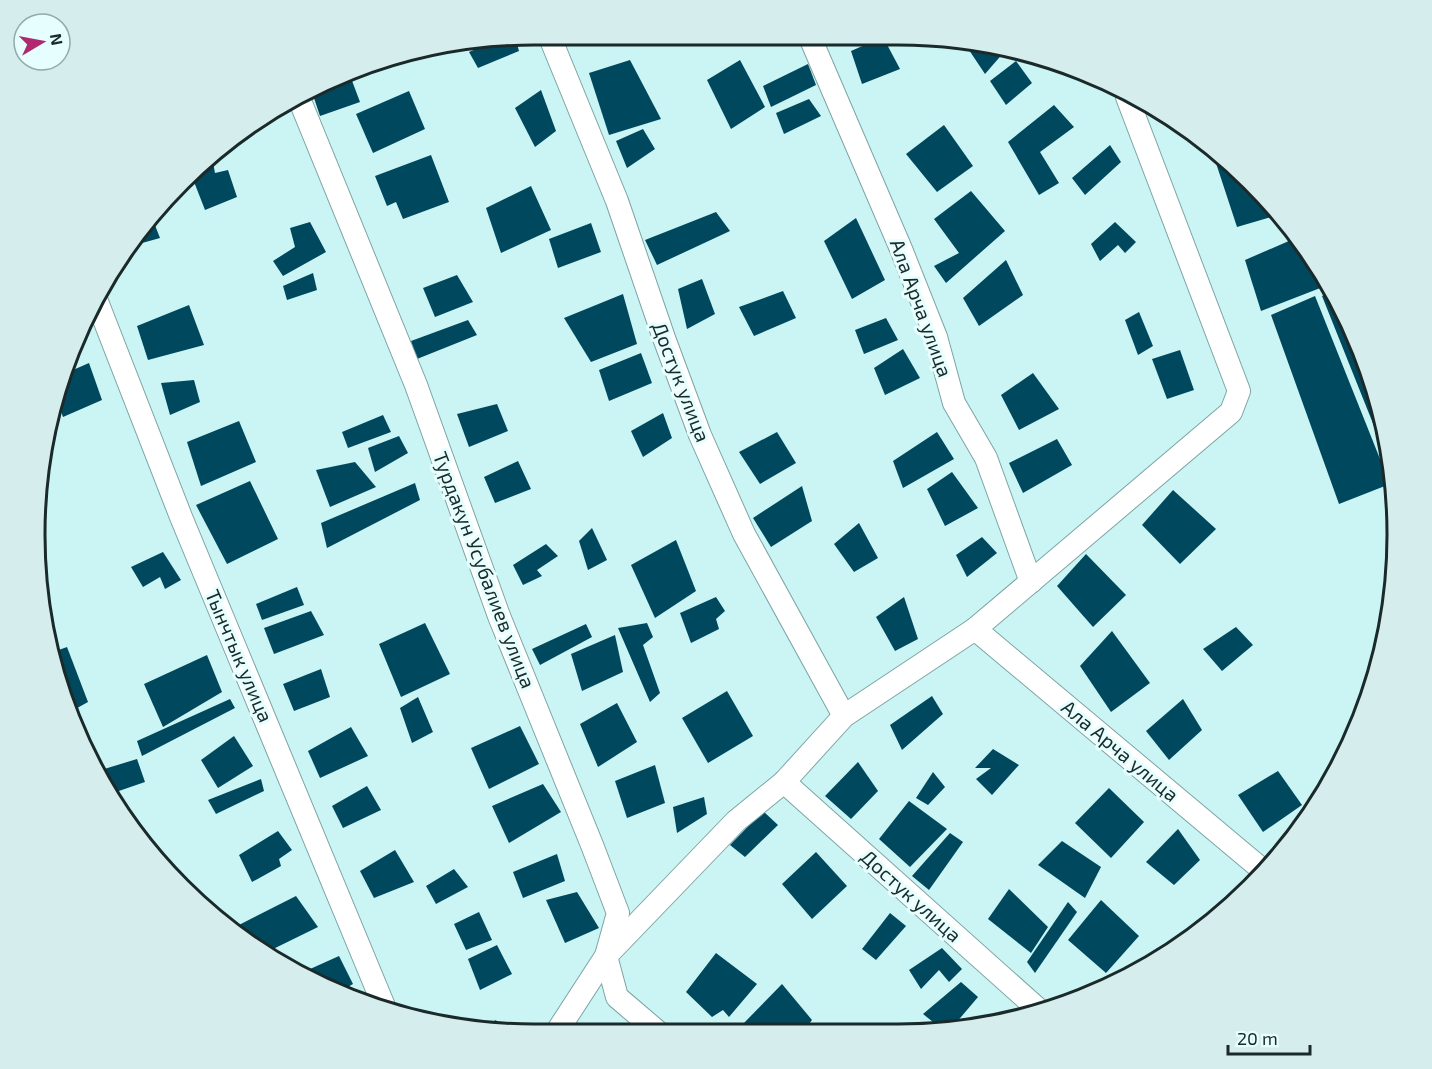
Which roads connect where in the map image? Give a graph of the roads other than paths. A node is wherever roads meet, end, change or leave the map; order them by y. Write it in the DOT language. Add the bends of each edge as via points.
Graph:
graph roads {
  1 [pos="553,45"];
  2 [pos="813,45"];
  3 [pos="301,104"];
  4 [pos="1130,104"];
  5 [pos="100,309"];
  6 [pos="1031,582"];
  7 [pos="975,629"];
  8 [pos="844,716"];
  9 [pos="784,782"];
  10 [pos="1258,866"];
  11 [pos="606,956"];
  12 [pos="381,999"];
  13 [pos="1033,1004"];
  14 [pos="562,1024"];
  15 [pos="649,1024"];
  1 -- 8 [label="street, Достук улица" via="617,201 700,435 744,534"];
  2 -- 6 [label="street, Ала Арча улица" via="936,337 954,403 986,458"];
  3 -- 11 [label="street, Турдакун Усубалиев улица" via="416,385 499,616 618,913"];
  4 -- 6 [label="street" via="1239,391 1231,412"];
  5 -- 12 [label="street, Тынчтык улица" via="181,517"];
  6 -- 7 [label="street"];
  7 -- 8 [label="street"];
  7 -- 10 [label="street, Ала Арча улица"];
  8 -- 9 [label="street"];
  9 -- 11 [label="street" via="736,821"];
  9 -- 13 [label="street, Достук улица"];
  11 -- 14 [label="street"];
  11 -- 15 [label="street" via="617,997"];
}
